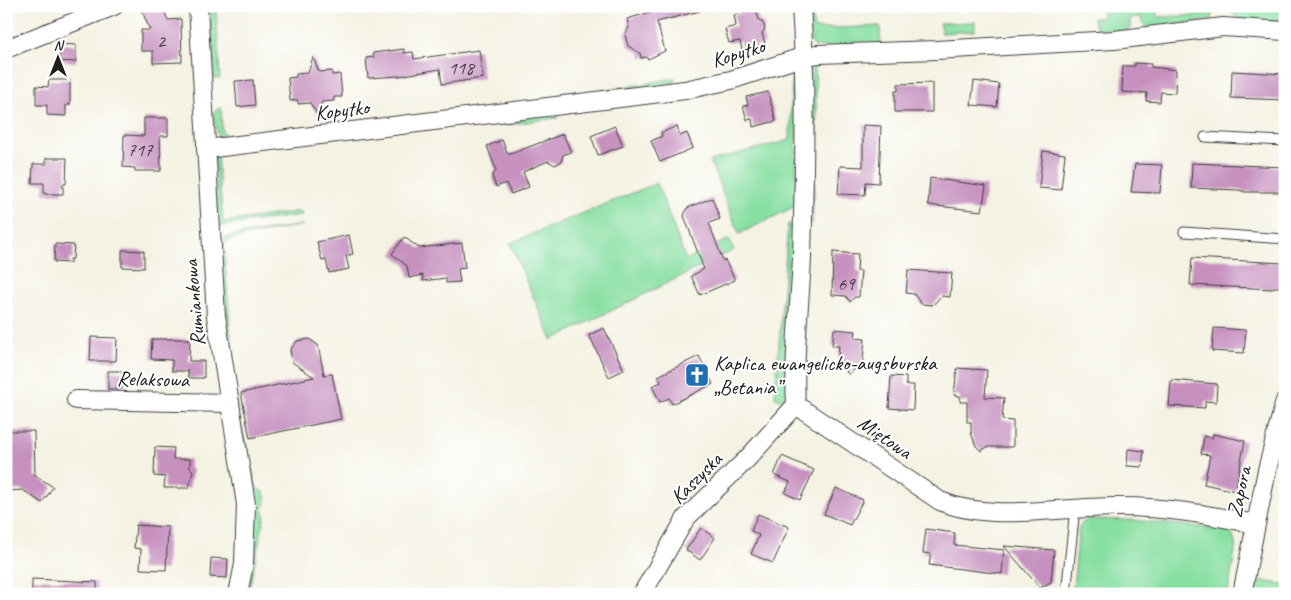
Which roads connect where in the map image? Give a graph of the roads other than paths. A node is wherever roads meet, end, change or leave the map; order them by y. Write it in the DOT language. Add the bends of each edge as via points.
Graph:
graph roads {
  1 [pos="114,6"];
  2 [pos="198,6"];
  3 [pos="801,6"];
  4 [pos="1285,31"];
  5 [pos="6,49"];
  6 [pos="805,56"];
  7 [pos="1205,137"];
  8 [pos="1285,141"];
  9 [pos="206,149"];
  10 [pos="1184,232"];
  11 [pos="1285,240"];
  12 [pos="76,400"];
  13 [pos="1285,401"];
  14 [pos="230,403"];
  15 [pos="796,405"];
  16 [pos="1075,508"];
  17 [pos="1255,524"];
  18 [pos="238,594"];
  19 [pos="642,594"];
  20 [pos="1066,594"];
  21 [pos="1242,594"];
  1 -- 5 [label="street"];
  2 -- 9 [label="street, Rumiankowa"];
  3 -- 6 [label="street"];
  4 -- 6 [label="street, Kopytko" via="1223,27 1114,40"];
  6 -- 9 [label="street, Kopytko" via="731,80 685,90"];
  6 -- 15 [label="street"];
  7 -- 8 [label="lane"];
  9 -- 14 [label="street, Rumiankowa" via="216,316"];
  10 -- 11 [label="lane"];
  12 -- 14 [label="street, Relaksowa"];
  13 -- 17 [label="street, Zapora"];
  14 -- 18 [label="street, Rumiankowa" via="246,504 244,564"];
  15 -- 16 [label="street, Miętowa" via="940,501 954,507 981,512"];
  15 -- 19 [label="street, Kaszyska" via="686,518"];
  16 -- 17 [label="street, Miętowa" via="1155,508"];
  16 -- 20 [label="lane"];
  17 -- 21 [label="street, Zapora"];
}
